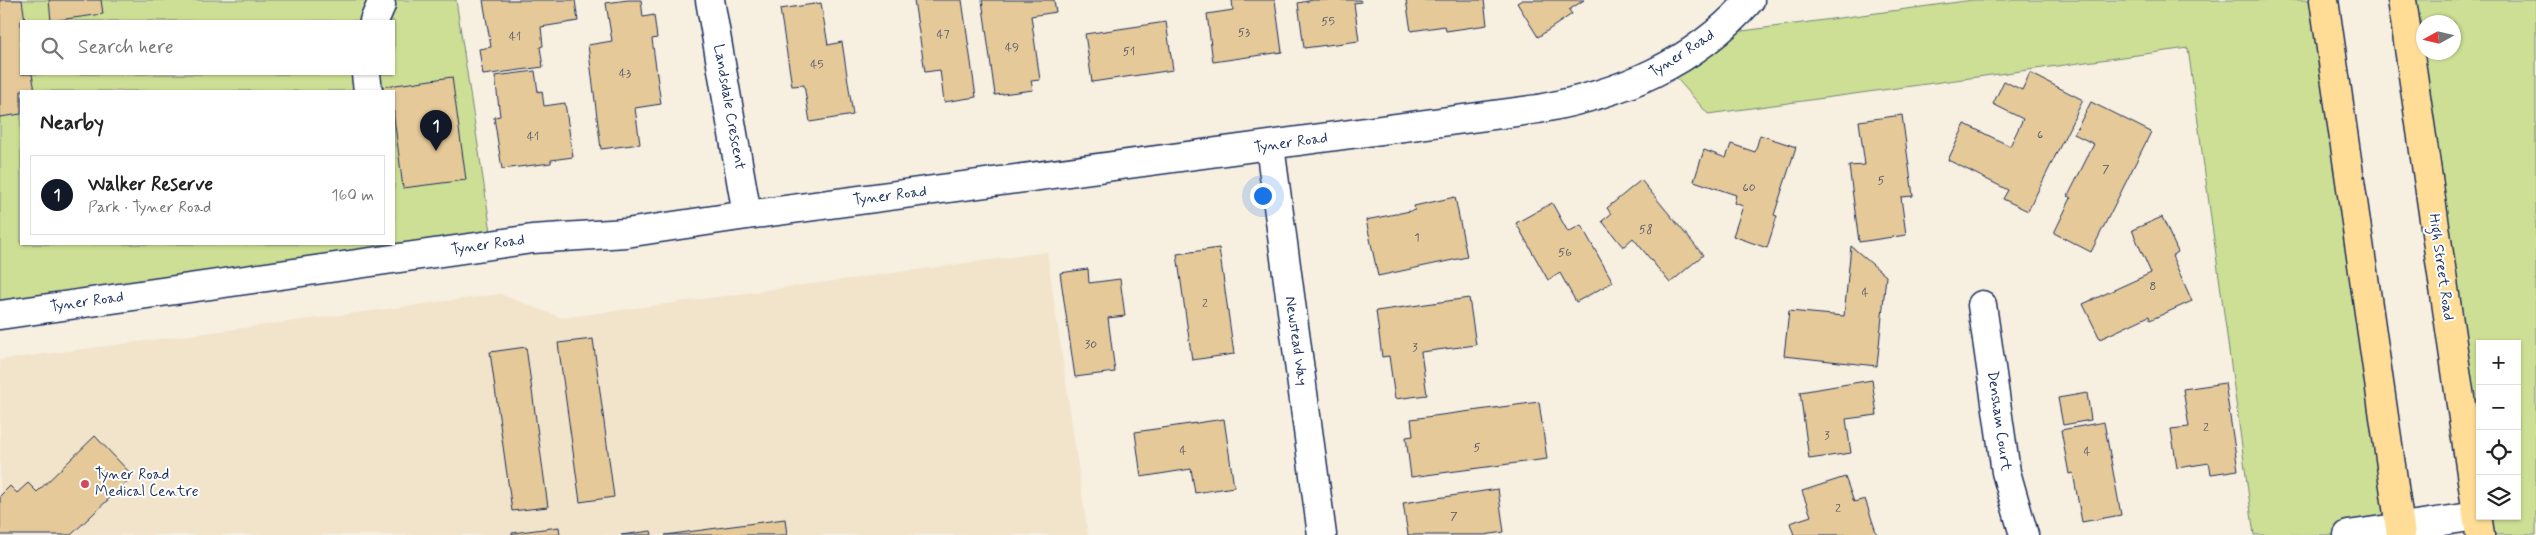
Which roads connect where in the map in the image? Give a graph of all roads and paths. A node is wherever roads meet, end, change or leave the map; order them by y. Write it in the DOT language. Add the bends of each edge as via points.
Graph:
graph roads {
  1 [pos="710,0"];
  2 [pos="1750,0"];
  3 [pos="2324,0"];
  4 [pos="2402,0"];
  5 [pos="366,75"];
  6 [pos="368,90"];
  7 [pos="1270,146"];
  8 [pos="747,215"];
  9 [pos="386,252"];
  10 [pos="1982,305"];
  11 [pos="0,314"];
  12 [pos="2479,526"];
  13 [pos="2400,531"];
  14 [pos="1322,535"];
  15 [pos="2024,535"];
  16 [pos="2348,535"];
  1 -- 8 [label="street, Landsdale Crescent"];
  2 -- 7 [label="street, Tyner Road" via="1696,49 1639,81 1608,94 1538,109"];
  3 -- 13 [label="main road"];
  4 -- 12 [label="main road, High Street Road"];
  5 -- 6 [label="street"];
  7 -- 8 [label="street, Tyner Road"];
  7 -- 14 [label="street, Newstead Way"];
  8 -- 9 [label="street, Tyner Road" via="626,233"];
  9 -- 11 [label="street, Tyner Road"];
  10 -- 15 [label="street, Densham Court" via="2006,472"];
  12 -- 13 [label="street"];
  13 -- 16 [label="street"];
}
